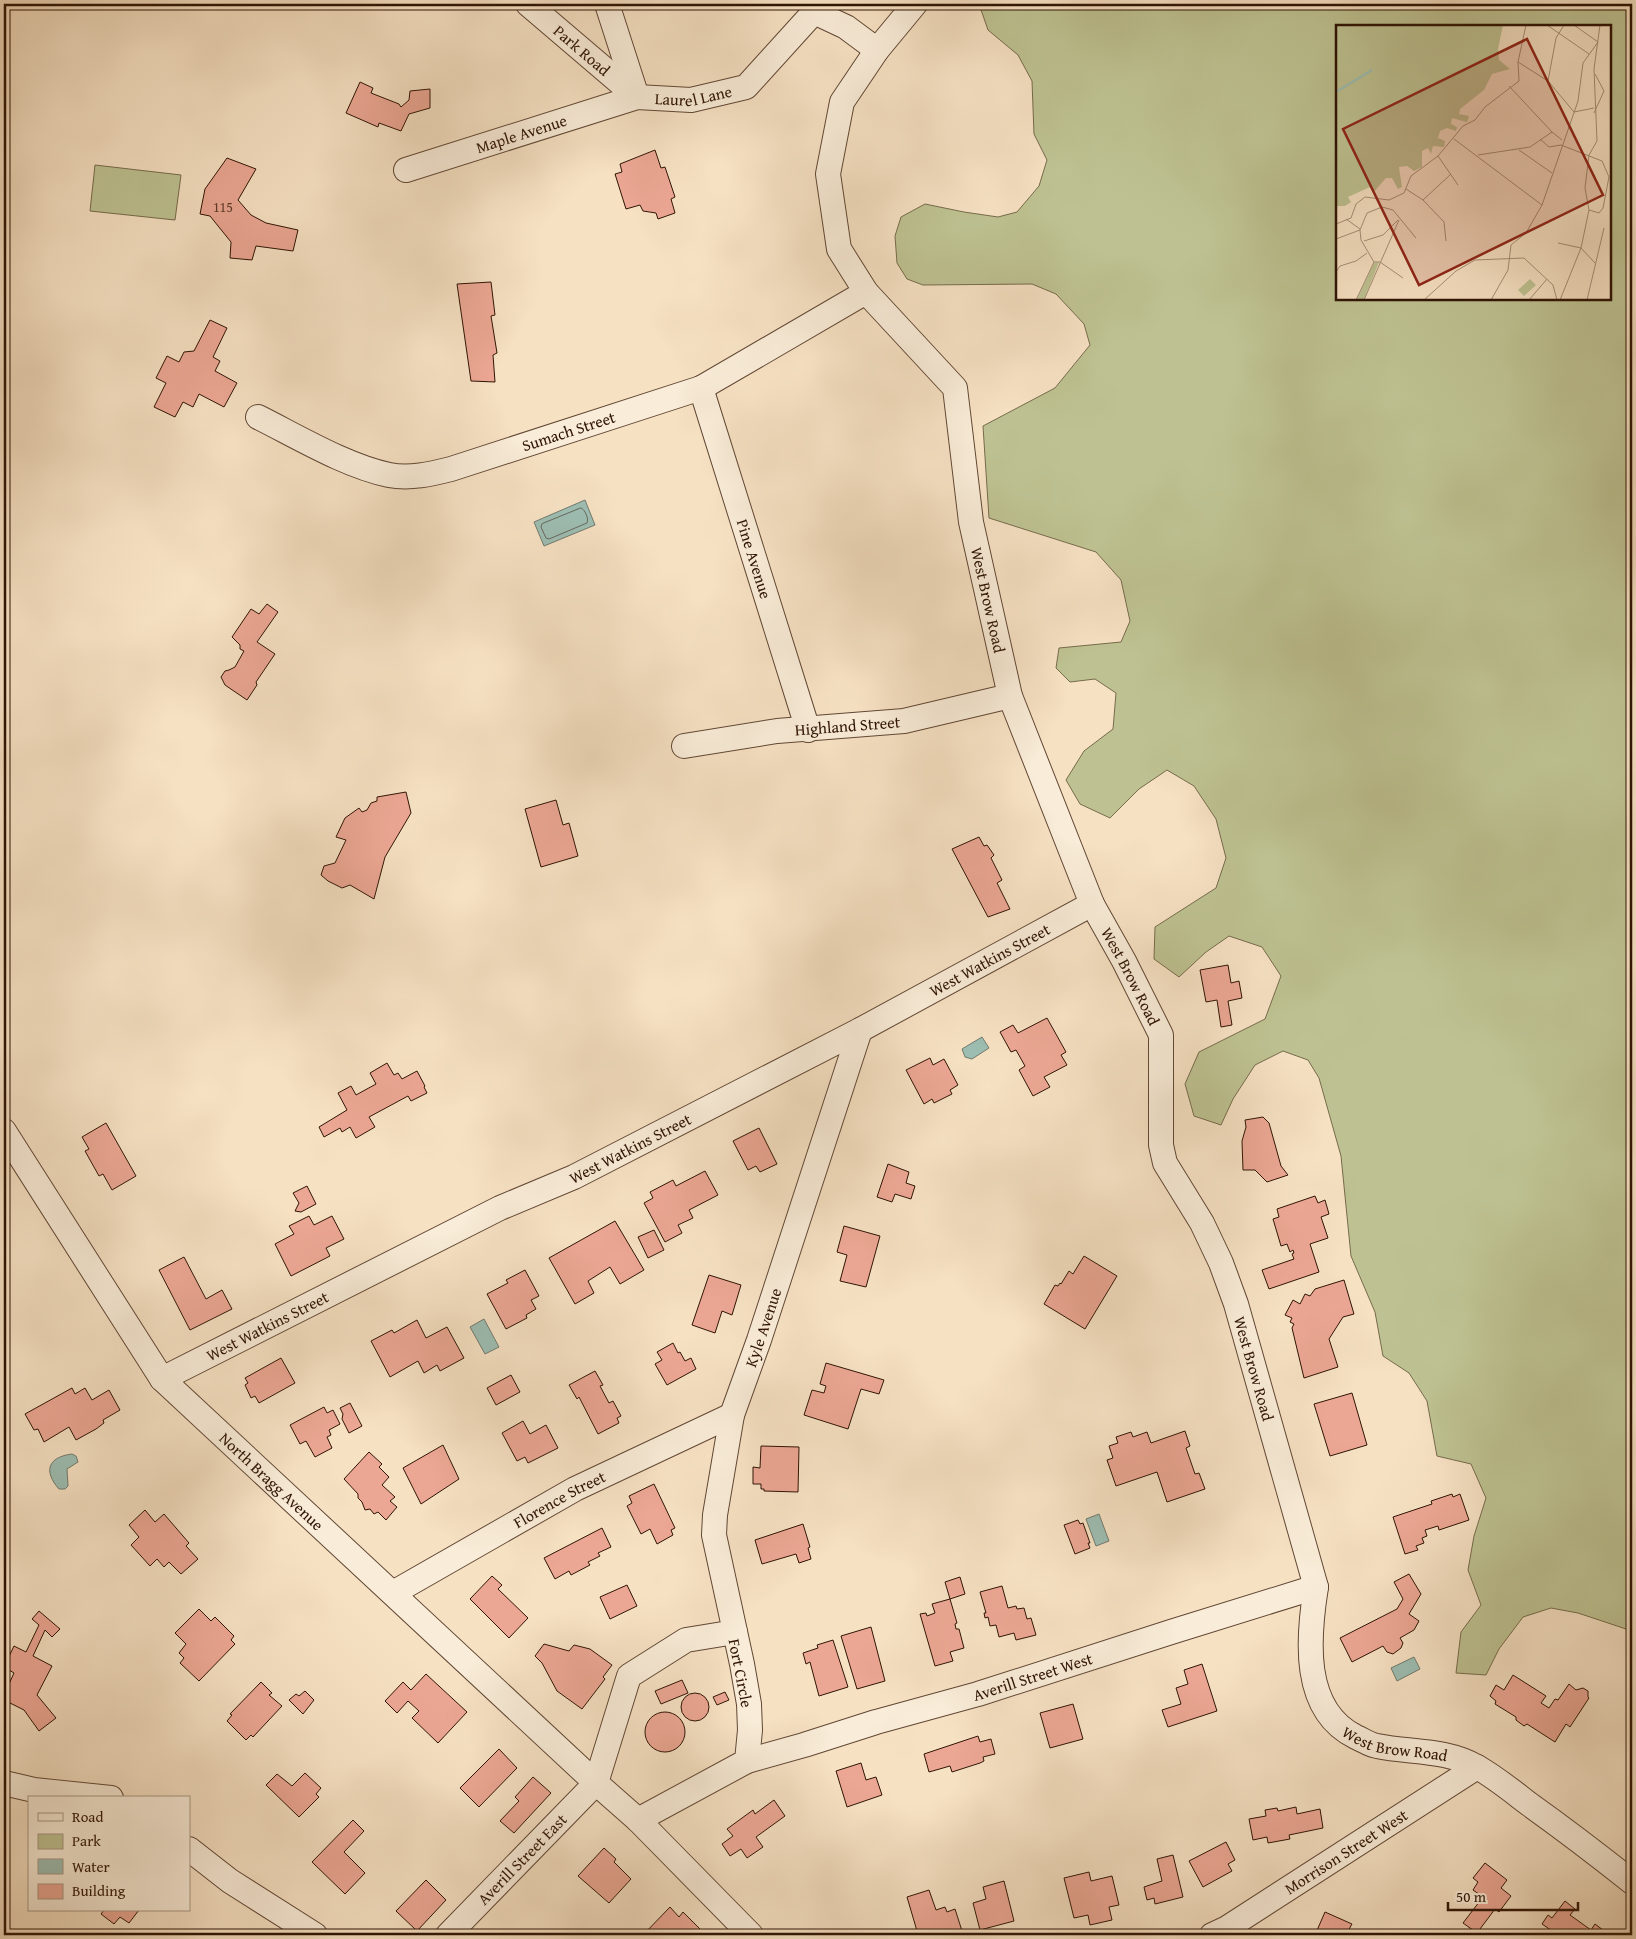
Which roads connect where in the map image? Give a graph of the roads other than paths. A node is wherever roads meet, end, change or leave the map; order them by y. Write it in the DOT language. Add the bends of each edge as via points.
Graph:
graph roads {
  1 [pos="528,4"];
  2 [pos="607,4"];
  3 [pos="915,4"];
  4 [pos="814,8"];
  5 [pos="877,50"];
  6 [pos="637,97"];
  7 [pos="406,170"];
  8 [pos="866,292"];
  9 [pos="701,388"];
  10 [pos="258,417"];
  11 [pos="1010,696"];
  12 [pos="808,730"];
  13 [pos="684,746"];
  14 [pos="1092,904"];
  15 [pos="860,1030"];
  16 [pos="4,1131"];
  17 [pos="162,1379"];
  18 [pos="732,1415"];
  19 [pos="1316,1587"];
  20 [pos="393,1593"];
  21 [pos="735,1632"];
  22 [pos="747,1761"];
  23 [pos="1477,1767"];
  24 [pos="4,1783"];
  25 [pos="596,1783"];
  26 [pos="92,1796"];
  27 [pos="638,1820"];
  28 [pos="190,1850"];
  29 [pos="1632,1882"];
  30 [pos="315,1935"];
  31 [pos="448,1935"];
  32 [pos="751,1935"];
  33 [pos="1212,1935"];
  1 -- 6 [label="street, Park Road"];
  2 -- 6 [label="street, Laurel Lane"];
  3 -- 5 [label="street, West Brow Road"];
  4 -- 5 [label="street"];
  4 -- 6 [label="street, Laurel Lane" via="746,87 691,100"];
  5 -- 8 [label="street, West Brow Road" via="842,102 828,174 838,249"];
  6 -- 7 [label="street, Maple Avenue"];
  8 -- 9 [label="street, Sumach Street"];
  8 -- 11 [label="street, West Brow Road" via="955,388 971,522"];
  9 -- 10 [label="street, Sumach Street" via="423,476 390,475 344,460"];
  9 -- 12 [label="street, Pine Avenue"];
  11 -- 12 [label="street, Highland Street" via="904,721"];
  11 -- 14 [label="street, West Brow Road"];
  12 -- 13 [label="street, Highland Street" via="777,731"];
  14 -- 15 [label="street, West Watkins Street"];
  14 -- 19 [label="street, West Brow Road" via="1161,1035 1161,1145 1165,1163 1202,1223 1236,1304"];
  15 -- 17 [label="street, West Watkins Street" via="574,1177 500,1208"];
  15 -- 18 [label="street, Kyle Avenue" via="772,1303"];
  16 -- 17 [label="street, North Bragg Avenue"];
  17 -- 20 [label="street, North Bragg Avenue"];
  18 -- 20 [label="street, Florence Street" via="576,1489"];
  18 -- 21 [label="street, Kyle Avenue" via="714,1535"];
  19 -- 22 [label="street, Averill Street West" via="978,1694"];
  19 -- 23 [label="street, West Brow Road" via="1310,1624 1311,1654 1315,1685 1326,1712 1347,1732 1375,1746 1431,1752 1458,1758"];
  20 -- 25 [label="street, North Bragg Avenue"];
  21 -- 22 [label="street, Fort Circle" via="748,1704"];
  21 -- 25 [label="street, Fort Circle" via="686,1640 629,1676"];
  22 -- 27 [label="street"];
  23 -- 29 [label="street, West Brow Road"];
  23 -- 33 [label="street, Morrison Street West"];
  24 -- 26 [label="street" via="34,1790"];
  25 -- 27 [label="street"];
  25 -- 31 [label="street, Averill Street East"];
  27 -- 32 [label="street"];
  28 -- 30 [label="street" via="230,1881"];
}
